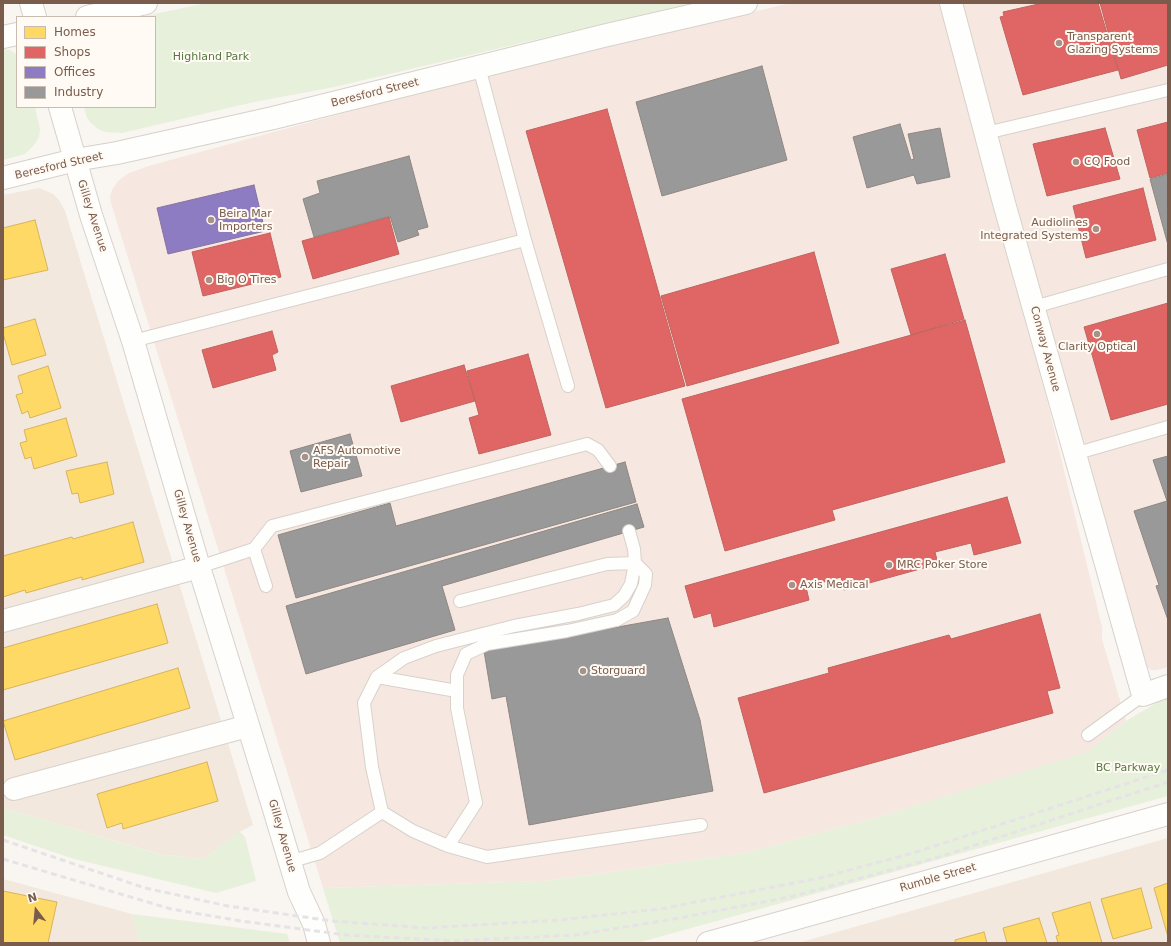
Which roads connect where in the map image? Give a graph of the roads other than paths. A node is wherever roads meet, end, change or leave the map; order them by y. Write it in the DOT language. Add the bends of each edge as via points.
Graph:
graph roads {
  1 [pos="31,3"];
  2 [pos="146,3"];
  3 [pos="746,3"];
  4 [pos="951,3"];
  5 [pos="35,16"];
  6 [pos="91,16"];
  7 [pos="16,34"];
  8 [pos="3,37"];
  9 [pos="478,67"];
  10 [pos="1168,90"];
  11 [pos="60,108"];
  12 [pos="986,133"];
  13 [pos="75,160"];
  14 [pos="3,178"];
  15 [pos="525,240"];
  16 [pos="1168,269"];
  17 [pos="1034,307"];
  18 [pos="133,341"];
  19 [pos="568,386"];
  20 [pos="1168,427"];
  21 [pos="1074,454"];
  22 [pos="610,466"];
  23 [pos="629,531"];
  24 [pos="254,548"];
  25 [pos="635,563"];
  26 [pos="199,567"];
  27 [pos="266,586"];
  28 [pos="460,601"];
  29 [pos="3,621"];
  30 [pos="377,678"];
  31 [pos="1168,686"];
  32 [pos="457,691"];
  33 [pos="1142,695"];
  34 [pos="248,726"];
  35 [pos="1088,735"];
  36 [pos="14,789"];
  37 [pos="382,812"];
  38 [pos="1168,814"];
  39 [pos="701,825"];
  40 [pos="448,846"];
  41 [pos="289,862"];
  42 [pos="319,943"];
  43 [pos="708,943"];
  1 -- 5 [label="street"];
  2 -- 6 [label="street"];
  3 -- 9 [label="street, Beresford Street"];
  4 -- 12 [label="street, Conway Avenue"];
  7 -- 8 [label="street"];
  9 -- 13 [label="street, Beresford Street" via="273,118"];
  9 -- 15 [label="lane"];
  10 -- 12 [label="lane"];
  11 -- 13 [label="street, Gilley Avenue"];
  12 -- 17 [label="street, Conway Avenue"];
  13 -- 14 [label="street, Beresford Street"];
  13 -- 18 [label="street, Gilley Avenue"];
  15 -- 18 [label="lane"];
  15 -- 19 [label="lane"];
  16 -- 17 [label="lane"];
  17 -- 21 [label="street, Conway Avenue"];
  18 -- 26 [label="street, Gilley Avenue"];
  20 -- 21 [label="lane"];
  21 -- 33 [label="street, Conway Avenue"];
  22 -- 24 [label="lane" via="598,450 587,444 272,526"];
  23 -- 25 [label="lane"];
  24 -- 26 [label="lane"];
  24 -- 27 [label="lane"];
  25 -- 28 [label="lane" via="607,564"];
  25 -- 30 [label="lane" via="631,584 624,596 614,605 436,646 404,658"];
  25 -- 32 [label="lane" via="646,574 645,585 633,611 617,620 486,644 466,654 457,675"];
  26 -- 29 [label="street"];
  26 -- 34 [label="street, Gilley Avenue"];
  30 -- 32 [label="lane"];
  30 -- 37 [label="lane" via="364,703 372,767"];
  31 -- 33 [label="street"];
  32 -- 40 [label="lane" via="457,708 476,803"];
  33 -- 35 [label="lane"];
  34 -- 36 [label="street"];
  34 -- 41 [label="street, Gilley Avenue"];
  37 -- 40 [label="lane" via="413,831"];
  37 -- 41 [label="lane" via="320,853"];
  38 -- 43 [label="street, Rumble Street"];
  39 -- 40 [label="lane" via="487,857"];
  41 -- 42 [label="street, Gilley Avenue"];
}
